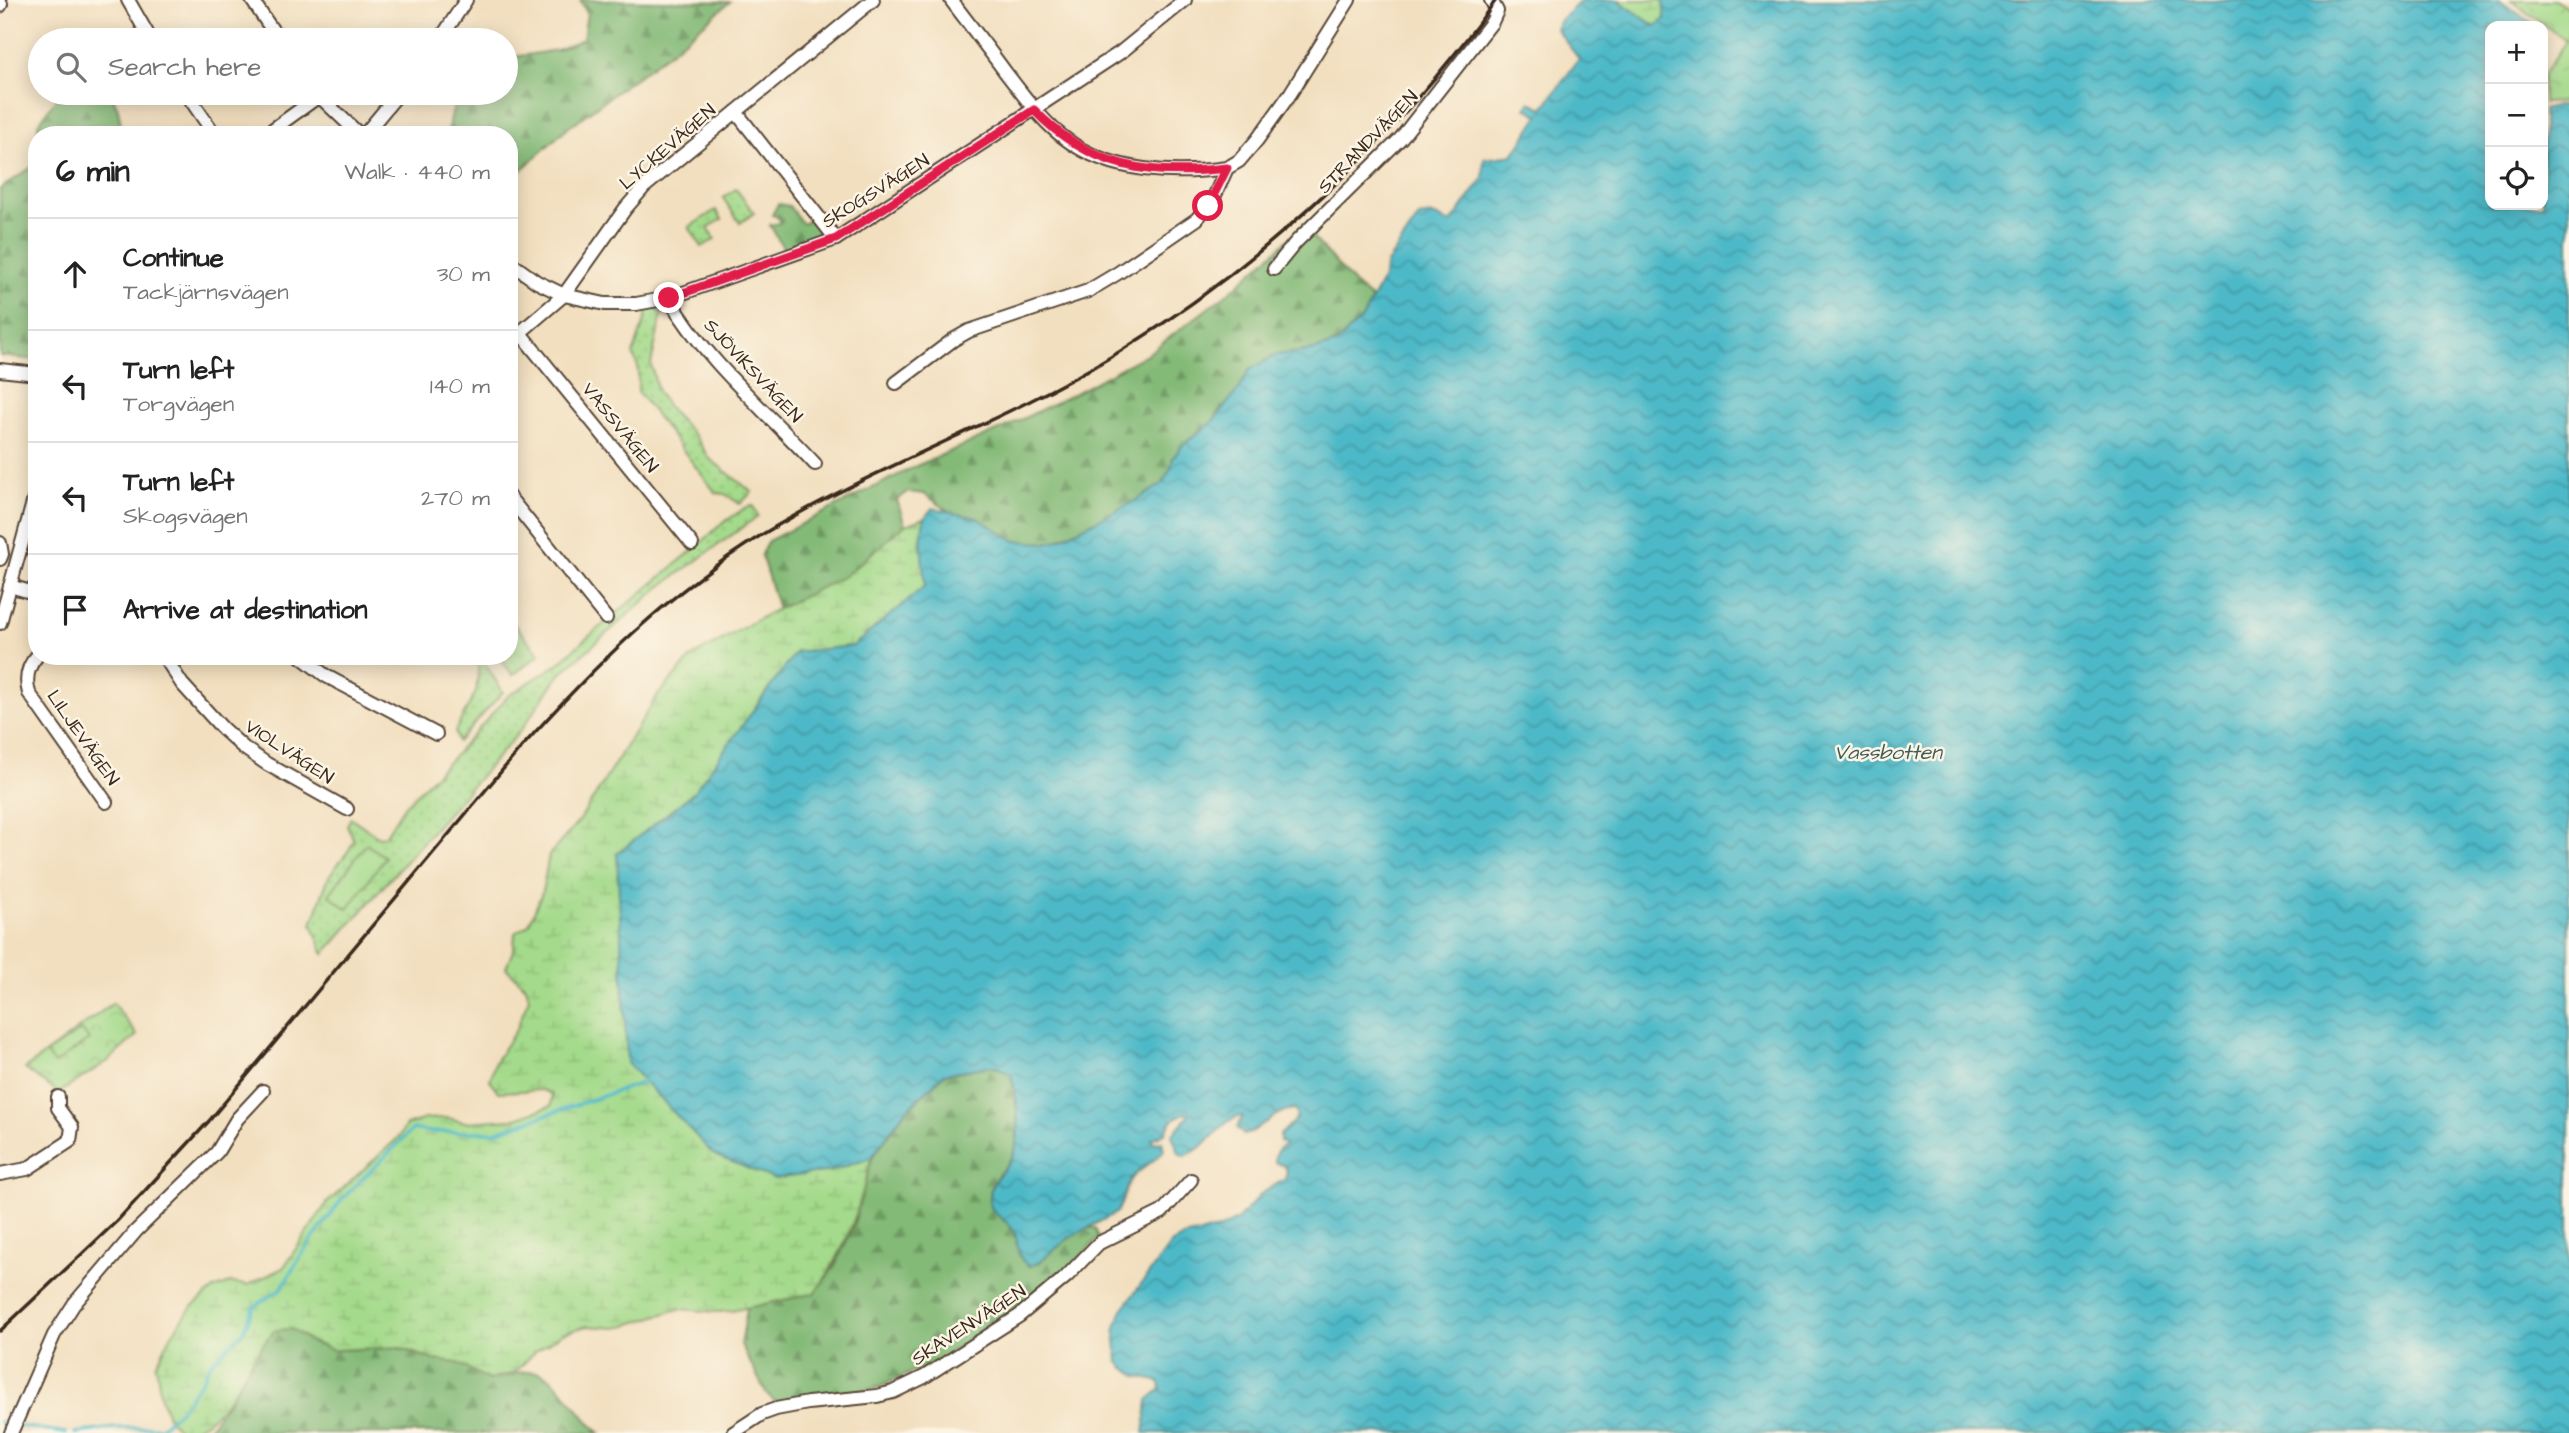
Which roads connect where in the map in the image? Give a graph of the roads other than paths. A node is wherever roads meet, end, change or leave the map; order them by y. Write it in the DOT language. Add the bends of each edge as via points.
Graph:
graph roads {
  1 [pos="128,0"];
  2 [pos="252,0"];
  3 [pos="466,0"];
  4 [pos="873,0"];
  5 [pos="951,0"];
  6 [pos="1185,0"];
  7 [pos="1349,0"];
  8 [pos="1491,0"];
  9 [pos="144,28"];
  10 [pos="271,28"];
  11 [pos="448,28"];
  12 [pos="195,105"];
  13 [pos="304,105"];
  14 [pos="328,105"];
  15 [pos="388,105"];
  16 [pos="1034,110"];
  17 [pos="736,112"];
  18 [pos="209,126"];
  19 [pos="277,126"];
  20 [pos="352,126"];
  21 [pos="370,126"];
  22 [pos="1227,168"];
  23 [pos="836,239"];
  24 [pos="518,268"];
  25 [pos="1274,269"];
  26 [pos="564,295"];
  27 [pos="669,298"];
  28 [pos="520,333"];
  29 [pos="0,370"];
  30 [pos="28,373"];
  31 [pos="897,383"];
  32 [pos="816,464"];
  33 [pos="518,508"];
  34 [pos="28,521"];
  35 [pos="0,543"];
  36 [pos="692,544"];
  37 [pos="0,559"];
  38 [pos="10,586"];
  39 [pos="28,591"];
  40 [pos="606,618"];
  41 [pos="0,623"];
  42 [pos="32,665"];
  43 [pos="170,665"];
  44 [pos="312,665"];
  45 [pos="436,734"];
  46 [pos="106,802"];
  47 [pos="347,808"];
  48 [pos="264,1091"];
  49 [pos="58,1097"];
  50 [pos="0,1174"];
  51 [pos="1191,1180"];
  52 [pos="11,1433"];
  53 [pos="733,1433"];
  1 -- 9 [label="street"];
  2 -- 10 [label="street"];
  3 -- 11 [label="street"];
  4 -- 17 [label="street, LYCKEVÄGEN"];
  5 -- 16 [label="street"];
  6 -- 16 [label="street, SKOGSVÄGEN" via="1121,51"];
  7 -- 22 [label="street" via="1273,118 1239,161"];
  8 -- 25 [label="street, STRANDVÄGEN" via="1497,11 1492,22 1427,107"];
  12 -- 18 [label="street"];
  13 -- 19 [label="street"];
  14 -- 20 [label="street"];
  15 -- 21 [label="street"];
  16 -- 22 [label="street" via="1068,141 1116,163 1167,170"];
  16 -- 23 [label="street, SKOGSVÄGEN"];
  17 -- 23 [label="street"];
  17 -- 26 [label="street, LYCKEVÄGEN" via="638,193"];
  22 -- 31 [label="street" via="1197,219 1118,273 1076,296 969,331"];
  23 -- 27 [label="street, SKOGSVÄGEN"];
  24 -- 26 [label="street, SKOGSVÄGEN"];
  26 -- 27 [label="street, SKOGSVÄGEN" via="620,305"];
  26 -- 28 [label="street, LYCKEVÄGEN"];
  27 -- 32 [label="street, SJÖVIKSVÄGEN" via="705,347"];
  28 -- 36 [label="street, VASSVÄGEN"];
  29 -- 30 [label="street"];
  33 -- 40 [label="street"];
  34 -- 38 [label="street"];
  35 -- 37 [label="street"];
  38 -- 39 [label="street"];
  38 -- 41 [label="street"];
  42 -- 46 [label="street, LILJEVÄGEN" via="30,693"];
  43 -- 47 [label="street, VIOLVÄGEN" via="182,684 244,748"];
  44 -- 45 [label="street"];
  48 -- 52 [label="street" via="237,1119 217,1152 136,1231 74,1304 54,1335"];
  49 -- 50 [label="street" via="58,1108 72,1127 71,1141 27,1169"];
  51 -- 53 [label="street, SKAVENVÄGEN" via="1162,1212 1099,1243 1019,1316 924,1377 877,1396 776,1409"];
}
